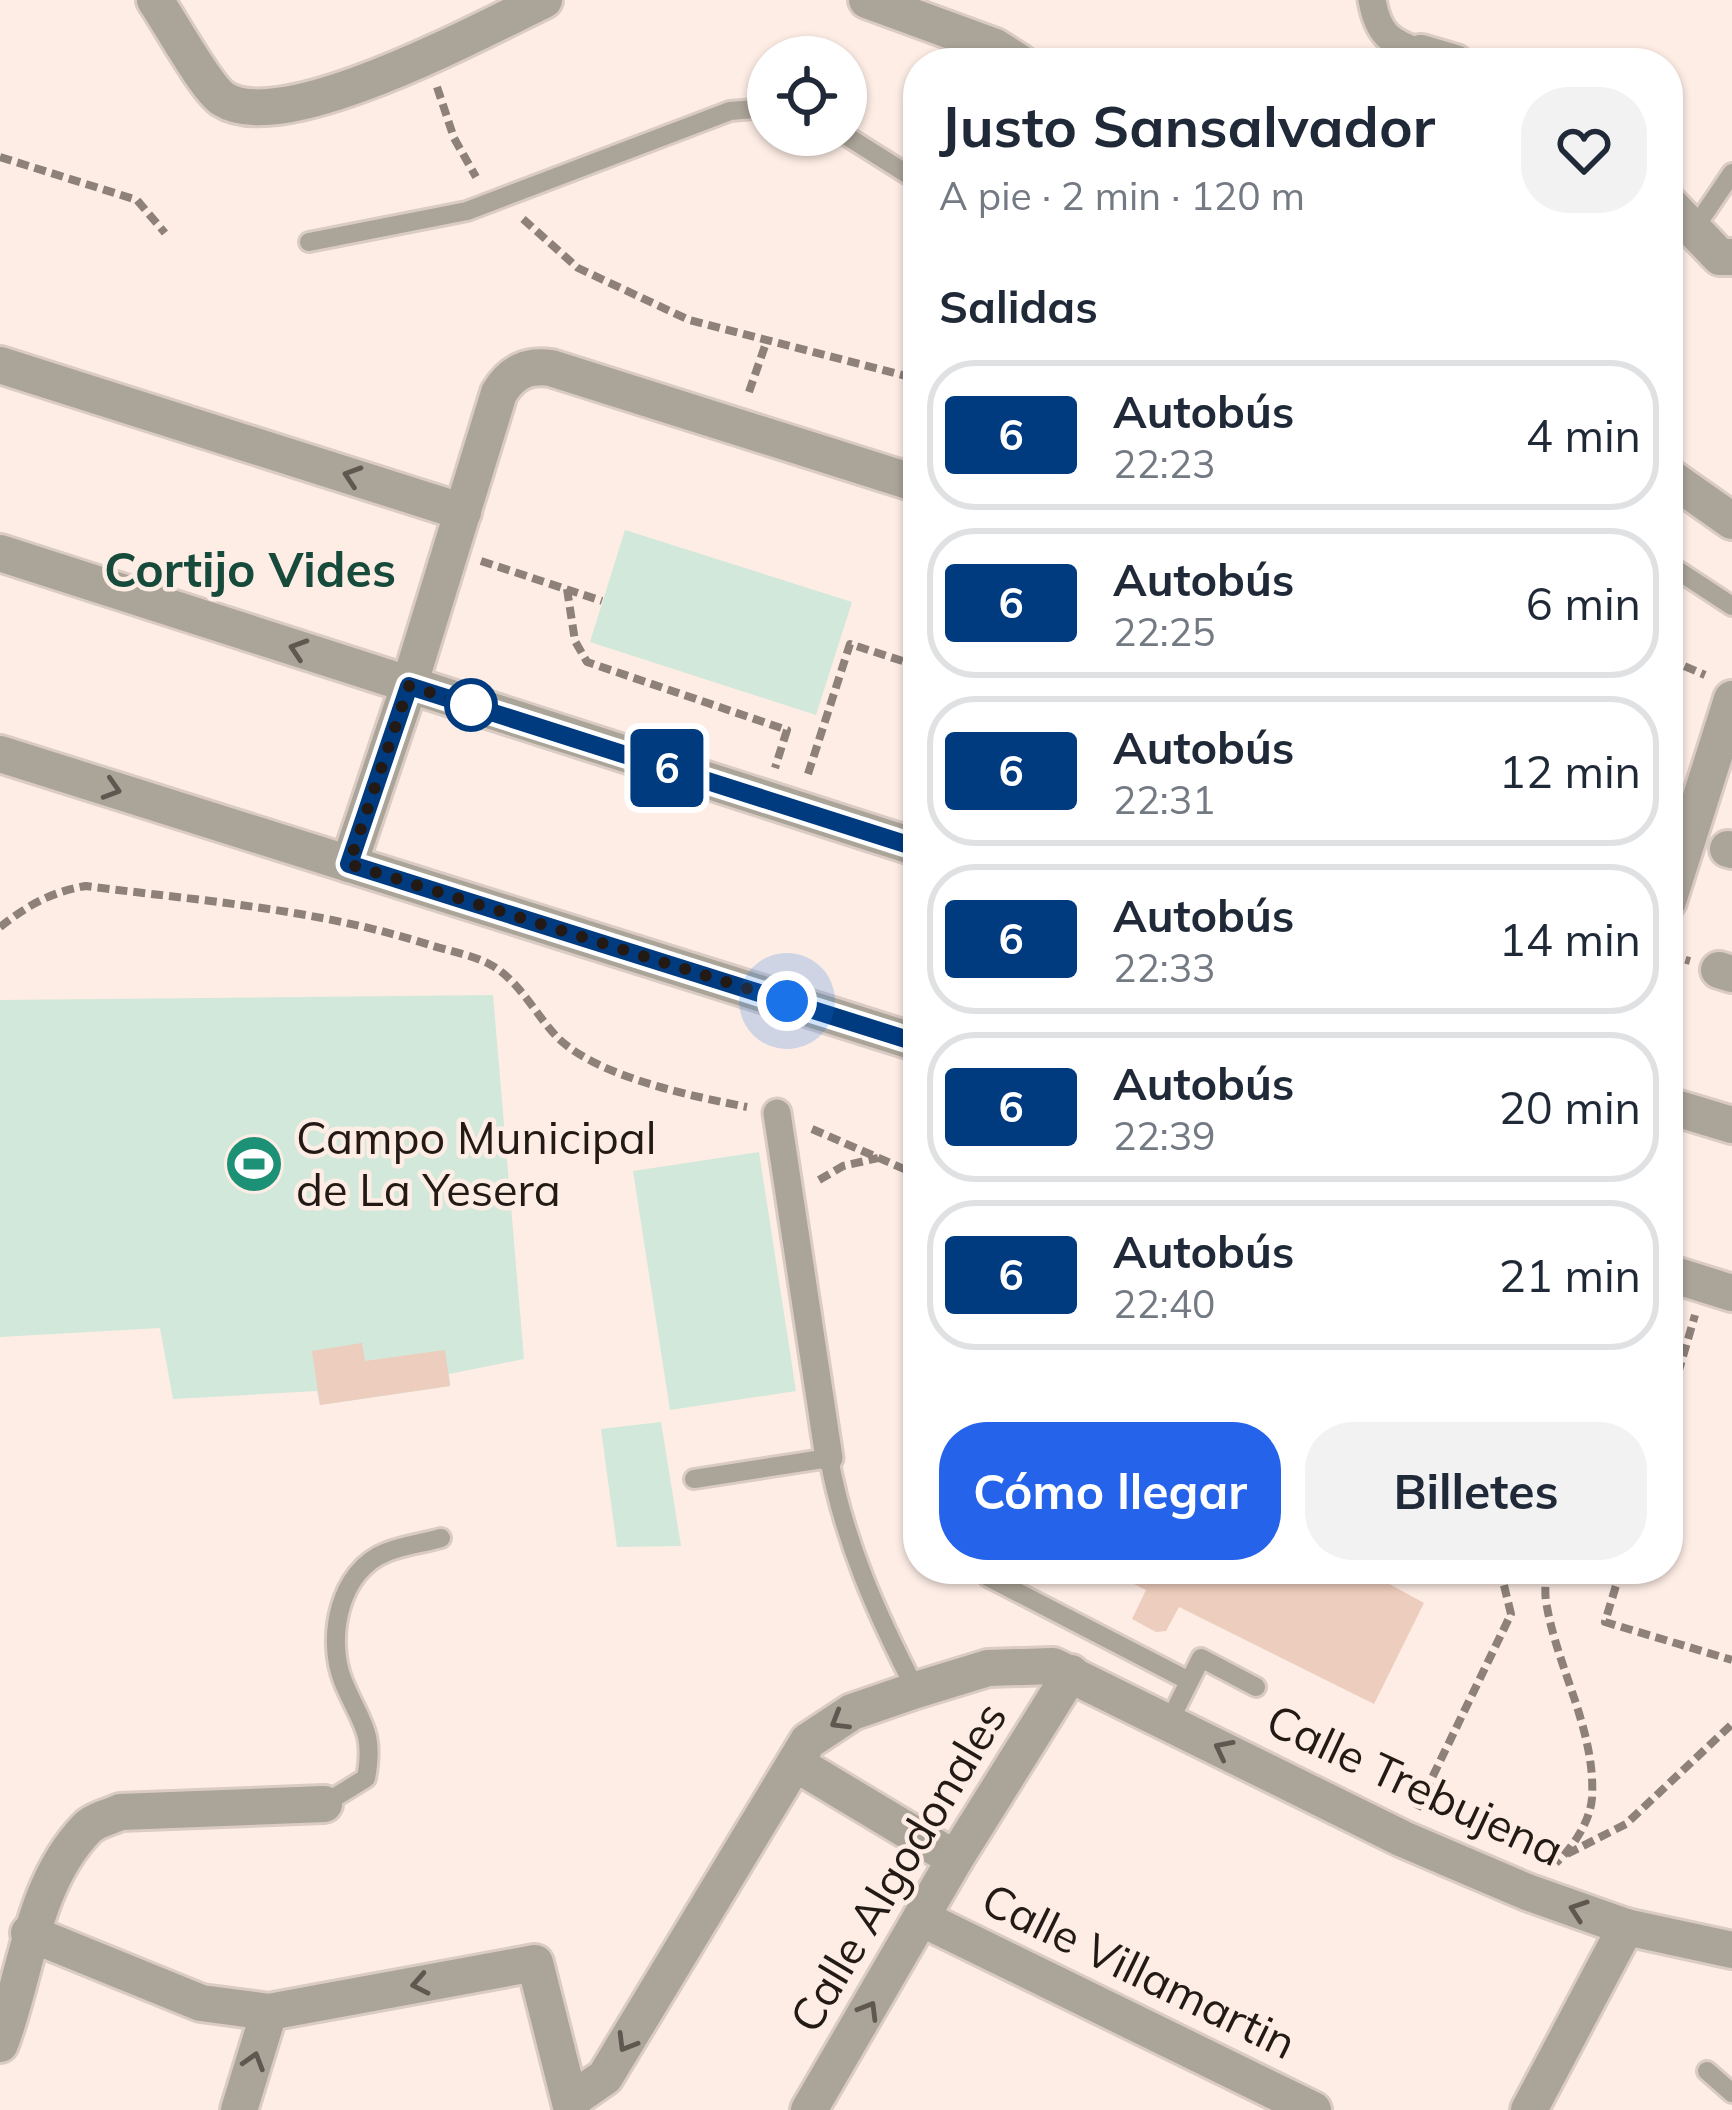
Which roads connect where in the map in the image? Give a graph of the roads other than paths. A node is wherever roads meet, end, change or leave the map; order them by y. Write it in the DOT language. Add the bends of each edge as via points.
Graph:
graph roads {
  1 [pos="155,0"];
  2 [pos="544,0"];
  3 [pos="867,0"];
  4 [pos="1371,0"];
  5 [pos="997,48"];
  6 [pos="1403,48"];
  7 [pos="747,110"];
  8 [pos="867,149"];
  9 [pos="903,172"];
  10 [pos="1732,173"];
  11 [pos="1683,221"];
  12 [pos="1692,232"];
  13 [pos="309,242"];
  14 [pos="1728,262"];
  15 [pos="0,364"];
  16 [pos="903,479"];
  17 [pos="1683,487"];
  18 [pos="464,512"];
  19 [pos="1732,521"];
  20 [pos="0,553"];
  21 [pos="1683,574"];
  22 [pos="1732,606"];
  23 [pos="409,686"];
  24 [pos="1722,688"];
  25 [pos="0,754"];
  26 [pos="1683,840"];
  27 [pos="903,843"];
  28 [pos="349,864"];
  29 [pos="903,1038"];
  30 [pos="1683,1110"];
  31 [pos="777,1113"];
  32 [pos="1732,1125"];
  33 [pos="1683,1278"];
  34 [pos="1718,1289"];
  35 [pos="829,1458"];
  36 [pos="694,1479"];
  37 [pos="441,1538"];
  38 [pos="1002,1584"];
  39 [pos="1071,1673"];
  40 [pos="1189,1681"];
  41 [pos="1256,1687"];
  42 [pos="916,1690"];
  43 [pos="1168,1722"];
  44 [pos="795,1763"];
  45 [pos="324,1804"];
  46 [pos="955,1858"];
  47 [pos="923,1918"];
  48 [pos="1626,1927"];
  49 [pos="29,1933"];
  50 [pos="1732,1950"];
  51 [pos="269,2012"];
  52 [pos="0,2044"];
  53 [pos="1707,2072"];
  54 [pos="1732,2092"];
  55 [pos="571,2106"];
  56 [pos="239,2110"];
  57 [pos="809,2110"];
  58 [pos="1313,2110"];
  59 [pos="1528,2110"];
  1 -- 2 [label="street" via="214,92 241,107 366,83"];
  3 -- 5 [label="street"];
  4 -- 6 [label="street" via="1377,28"];
  7 -- 13 [label="lane" via="467,211"];
  8 -- 9 [label="lane"];
  10 -- 12 [label="lane"];
  11 -- 12 [label="street"];
  12 -- 14 [label="street"];
  18 -- 15 [label="street, one-way"];
  16 -- 18 [label="street" via="551,368 526,368 499,393"];
  17 -- 19 [label="street"];
  18 -- 23 [label="street"];
  23 -- 20 [label="street, one-way"];
  21 -- 22 [label="lane"];
  23 -- 27 [label="street"];
  23 -- 28 [label="street"];
  24 -- 26 [label="street"];
  25 -- 28 [label="street, one-way"];
  28 -- 29 [label="street"];
  30 -- 32 [label="street"];
  31 -- 35 [label="street"];
  33 -- 34 [label="street"];
  35 -- 36 [label="lane"];
  35 -- 42 [label="lane" via="840,1518"];
  37 -- 45 [label="lane" via="383,1553 344,1594 335,1645 370,1755 366,1778"];
  38 -- 40 [label="lane"];
  39 -- 42 [label="street" via="1053,1666 988,1669"];
  39 -- 43 [label="street, Calle Trebujena"];
  39 -- 46 [label="street, Calle Algodonales"];
  40 -- 41 [label="lane" via="1201,1658"];
  40 -- 43 [label="lane"];
  42 -- 44 [label="street, one-way" via="852,1712 808,1741"];
  48 -- 43 [label="street, Calle Trebujena, one-way" via="1403,1839"];
  44 -- 46 [label="street"];
  44 -- 55 [label="street, one-way" via="605,2077"];
  45 -- 49 [label="street" via="120,1812 89,1826"];
  46 -- 47 [label="street, Calle Algodonales"];
  57 -- 47 [label="street, Calle Algodonales, one-way"];
  47 -- 58 [label="street, Calle Villamartin"];
  48 -- 50 [label="street, Calle Trebujena"];
  48 -- 59 [label="street"];
  49 -- 51 [label="street" via="201,2002"];
  49 -- 52 [label="street"];
  55 -- 51 [label="street, one-way" via="535,1963"];
  56 -- 51 [label="street, one-way"];
  53 -- 54 [label="lane"];
}
